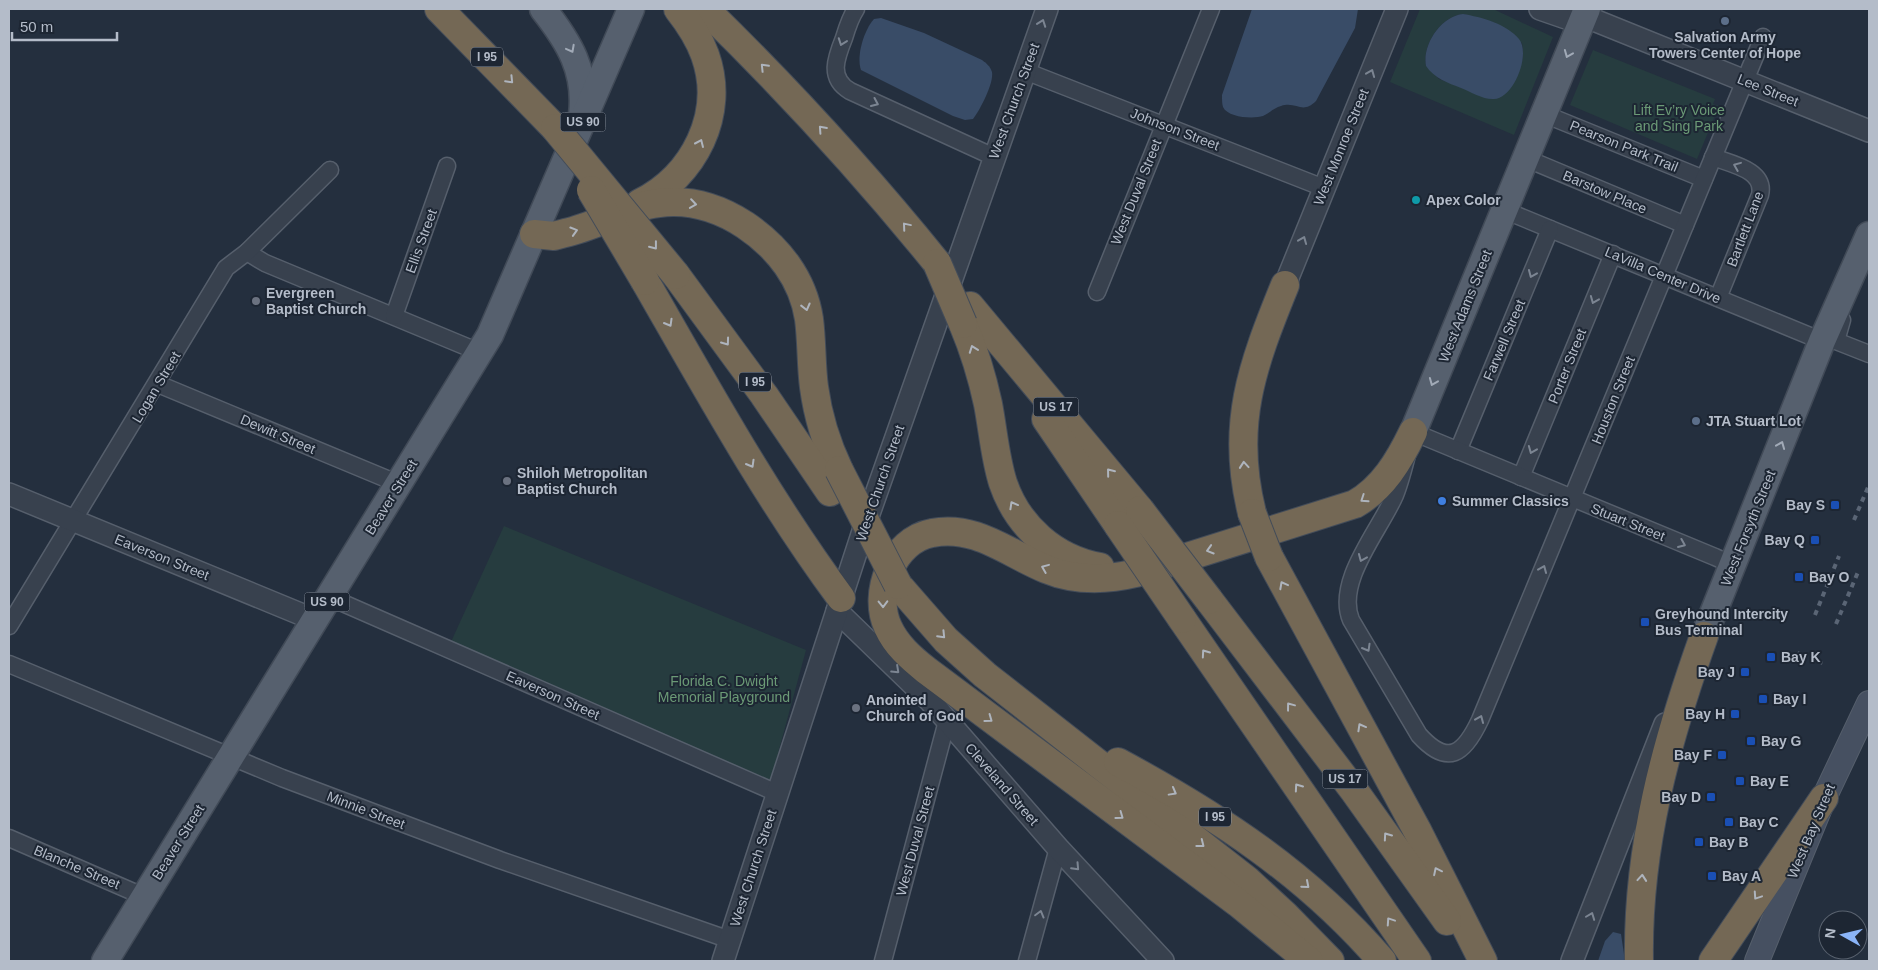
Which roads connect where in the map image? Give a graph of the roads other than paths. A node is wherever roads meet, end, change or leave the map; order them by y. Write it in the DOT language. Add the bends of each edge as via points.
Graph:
graph roads {
  1 [pos="439,9"];
  2 [pos="543,9"];
  3 [pos="632,9"];
  4 [pos="678,9"];
  5 [pos="705,9"];
  6 [pos="713,9"];
  7 [pos="856,9"];
  8 [pos="1047,9"];
  9 [pos="1211,9"];
  10 [pos="1397,9"];
  11 [pos="1540,9"];
  12 [pos="1583,11"];
  13 [pos="732,35"];
  14 [pos="1763,37"];
  15 [pos="1025,71"];
  16 [pos="1745,80"];
  17 [pos="1544,114"];
  18 [pos="1163,125"];
  19 [pos="567,129"];
  20 [pos="1869,130"];
  21 [pos="994,157"];
  22 [pos="1713,157"];
  23 [pos="1525,158"];
  24 [pos="447,166"];
  25 [pos="330,170"];
  26 [pos="1704,179"];
  27 [pos="1324,188"];
  28 [pos="1504,210"];
  29 [pos="612,217"];
  30 [pos="1685,225"];
  31 [pos="1550,229"];
  32 [pos="534,234"];
  33 [pos="1869,234"];
  34 [pos="247,252"];
  35 [pos="1613,254"];
  36 [pos="1664,276"];
  37 [pos="1285,285"];
  38 [pos="1097,292"];
  39 [pos="1718,298"];
  40 [pos="966,315"];
  41 [pos="394,316"];
  42 [pos="1829,341"];
  43 [pos="479,352"];
  44 [pos="1869,354"];
  45 [pos="158,384"];
  46 [pos="1413,432"];
  47 [pos="1458,451"];
  48 [pos="1521,477"];
  49 [pos="834,481"];
  50 [pos="399,484"];
  51 [pos="9,494"];
  52 [pos="1572,498"];
  53 [pos="74,521"];
  54 [pos="1161,565"];
  55 [pos="1733,565"];
  56 [pos="330,597"];
  57 [pos="839,604"];
  58 [pos="315,620"];
  59 [pos="9,626"];
  60 [pos="1704,636"];
  61 [pos="9,664"];
  62 [pos="1869,703"];
  63 [pos="1025,706"];
  64 [pos="947,721"];
  65 [pos="1450,755"];
  66 [pos="230,757"];
  67 [pos="777,793"];
  68 [pos="1824,798"];
  69 [pos="9,838"];
  70 [pos="1058,848"];
  71 [pos="145,897"];
  72 [pos="730,940"];
  73 [pos="105,961"];
  74 [pos="723,961"];
  75 [pos="883,961"];
  76 [pos="1027,961"];
  77 [pos="1163,961"];
  78 [pos="1309,961"];
  79 [pos="1330,961"];
  80 [pos="1382,961"];
  81 [pos="1417,961"];
  82 [pos="1476,961"];
  83 [pos="1483,961"];
  84 [pos="1572,961"];
  85 [pos="1639,961"];
  86 [pos="1713,961"];
  87 [pos="1757,961"];
  1 -- 19 [label="highway, I 95, one-way" via="534,105"];
  2 -- 19 [label="main road, one-way" via="570,45 579,69 583,98"];
  3 -- 19 [label="main road, Beaver Street / US 90"];
  29 -- 4 [label="highway, one-way" via="675,179 690,163 705,130 711,92 709,69 696,34"];
  5 -- 13 [label="highway"];
  6 -- 13 [label="highway"];
  7 -- 21 [label="street, one-way" via="836,58 836,76 842,86"];
  15 -- 8 [label="street, West Church Street, one-way"];
  9 -- 18 [label="street, West Duval Street"];
  27 -- 10 [label="street, West Monroe Street, one-way"];
  11 -- 12 [label="street, Lee Street" via="1566,18"];
  12 -- 16 [label="street, Lee Street"];
  12 -- 17 [label="main road, West Adams Street, one-way"];
  40 -- 13 [label="highway, one-way, bridge" via="937,263 796,100"];
  14 -- 16 [label="street, Houston Street"];
  15 -- 18 [label="street, Johnson Street"];
  15 -- 21 [label="street, West Church Street"];
  16 -- 20 [label="street, Lee Street"];
  16 -- 22 [label="street, Houston Street"];
  17 -- 23 [label="main road, West Adams Street"];
  17 -- 26 [label="street, Pearson Park Trail"];
  18 -- 27 [label="street, Johnson Street"];
  18 -- 38 [label="street, West Duval Street"];
  19 -- 32 [label="main road, Beaver Street / US 90"];
  19 -- 49 [label="highway, I 95, one-way, bridge" via="764,395"];
  19 -- 57 [label="highway, one-way, bridge" via="645,281 766,489"];
  21 -- 57 [label="street, West Church Street"];
  22 -- 26 [label="street, Houston Street"];
  39 -- 22 [label="street, Bartlett Lane, one-way" via="1760,195 1761,185 1756,175"];
  23 -- 28 [label="main road, West Adams Street"];
  23 -- 30 [label="street, Barstow Place"];
  24 -- 41 [label="street, Ellis Street"];
  25 -- 34 [label="street, Logan Street"];
  26 -- 30 [label="street, Houston Street"];
  37 -- 27 [label="street, West Monroe Street, one-way"];
  28 -- 31 [label="street, LaVilla Center Drive"];
  28 -- 46 [label="main road, West Adams Street, one-way"];
  32 -- 29 [label="highway, one-way" via="565,234"];
  29 -- 49 [label="highway, one-way" via="658,203 703,206 737,220 763,238 782,257 806,304 818,415 828,445"];
  30 -- 36 [label="street, Houston Street"];
  31 -- 35 [label="street, LaVilla Center Drive"];
  31 -- 47 [label="street, Farwell Street, one-way"];
  32 -- 43 [label="main road, Beaver Street / US 90" via="498,319"];
  33 -- 42 [label="main road, West Forsyth Street"];
  34 -- 41 [label="street" via="265,263"];
  34 -- 45 [label="street, Logan Street" via="226,268"];
  35 -- 36 [label="street, LaVilla Center Drive"];
  35 -- 48 [label="street, Porter Street, one-way"];
  36 -- 39 [label="street, LaVilla Center Drive"];
  36 -- 52 [label="street, Houston Street"];
  83 -- 37 [label="highway, one-way, bridge" via="1418,832 1269,557 1252,513 1243,455 1245,403 1258,352"];
  39 -- 42 [label="street, LaVilla Center Drive"];
  54 -- 40 [label="highway, one-way" via="1120,569 1085,563 1050,546 1022,519 1011,503 1004,483"];
  81 -- 40 [label="highway, one-way, bridge" via="1118,525"];
  82 -- 40 [label="highway, US 17, one-way, bridge" via="1355,792 1140,510"];
  41 -- 43 [label="street"];
  42 -- 44 [label="street, LaVilla Center Drive"];
  55 -- 42 [label="main road, West Forsyth Street, one-way"];
  43 -- 50 [label="main road, Beaver Street / US 90"];
  45 -- 50 [label="street, Dewitt Street"];
  45 -- 53 [label="street, Logan Street"];
  46 -- 47 [label="street, Stuart Street"];
  46 -- 54 [label="highway, one-way" via="1384,480 1355,504"];
  46 -- 65 [label="street, West Adams Street, one-way" via="1399,483 1364,554 1347,593 1346,604 1351,620 1419,735 1431,747"];
  47 -- 48 [label="street, Stuart Street"];
  48 -- 52 [label="street, Stuart Street"];
  49 -- 63 [label="highway, I 95, one-way, bridge" via="898,585 959,652"];
  50 -- 56 [label="main road, Beaver Street / US 90"];
  51 -- 53 [label="street, Eaverson Street"];
  52 -- 55 [label="street, Stuart Street, one-way"];
  65 -- 52 [label="street, Houston Street, one-way" via="1466,745 1476,729"];
  53 -- 58 [label="street, Eaverson Street"];
  53 -- 59 [label="street, Logan Street"];
  54 -- 78 [label="highway, one-way" via="1113,577 1078,577 1047,569 979,537 938,532 920,536 900,552 885,585 883,610 896,641 926,670 1245,908"];
  55 -- 60 [label="main road, West Forsyth Street"];
  56 -- 58 [label="main road, Beaver Street / US 90"];
  56 -- 67 [label="street, Eaverson Street"];
  57 -- 64 [label="street, Cleveland Street, one-way" via="884,658"];
  57 -- 67 [label="street, West Church Street"];
  58 -- 66 [label="main road, Beaver Street / US 90"];
  84 -- 60 [label="street, West Forsyth Street, one-way" via="1643,776"];
  85 -- 60 [label="highway, one-way" via="1640,898 1650,818 1673,731"];
  61 -- 66 [label="street, Minnie Street"];
  62 -- 68 [label="main road, West Bay Street"];
  63 -- 79 [label="highway, one-way" via="1247,880"];
  63 -- 80 [label="highway, I 95, one-way" via="1067,734 1202,808 1252,842 1312,890"];
  64 -- 70 [label="street, Cleveland Street"];
  64 -- 75 [label="street, West Duval Street"];
  66 -- 71 [label="main road, Beaver Street / US 90"];
  66 -- 72 [label="street, Minnie Street" via="500,860"];
  67 -- 72 [label="street, West Church Street"];
  68 -- 86 [label="highway, one-way"];
  68 -- 87 [label="main road, West Bay Street"];
  69 -- 71 [label="street, Blanche Street"];
  76 -- 70 [label="street, one-way"];
  70 -- 77 [label="street, Cleveland Street, one-way"];
  71 -- 73 [label="main road, Beaver Street / US 90"];
  72 -- 74 [label="street, West Church Street"];
}
